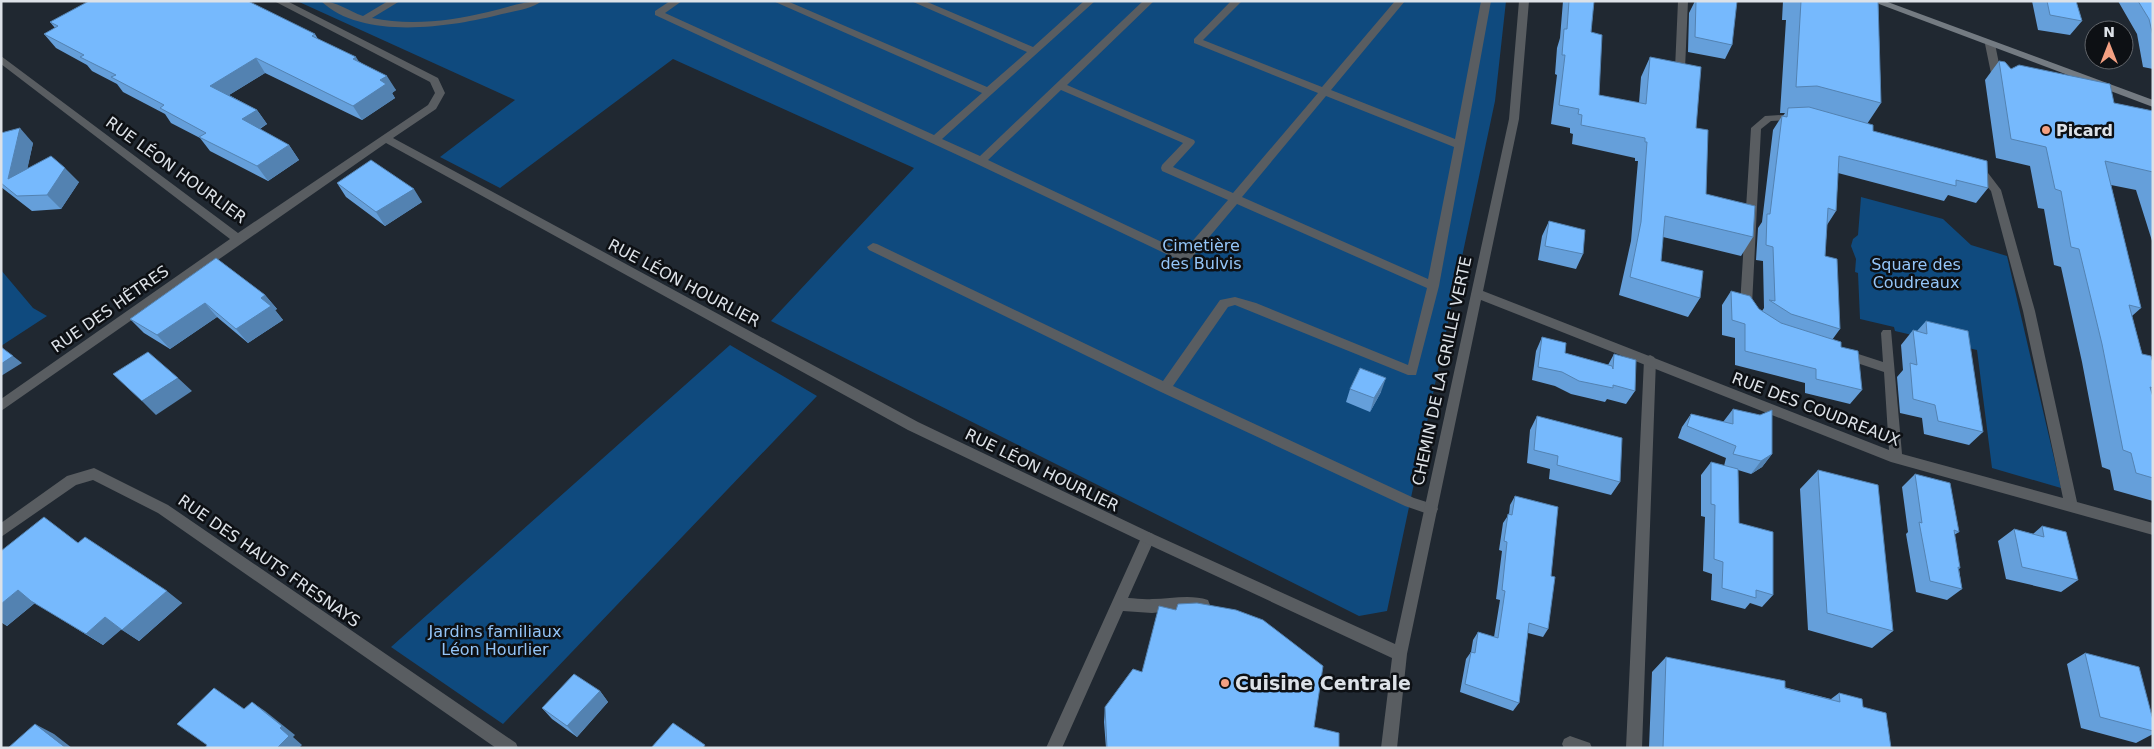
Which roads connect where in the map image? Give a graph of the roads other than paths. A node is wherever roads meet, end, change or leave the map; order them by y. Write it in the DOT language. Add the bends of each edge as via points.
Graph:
graph roads {
  1 [pos="279,1"];
  2 [pos="326,1"];
  3 [pos="395,1"];
  4 [pos="677,1"];
  5 [pos="778,1"];
  6 [pos="916,1"];
  7 [pos="1149,1"];
  8 [pos="1237,1"];
  9 [pos="1400,1"];
  10 [pos="1486,1"];
  11 [pos="1524,1"];
  12 [pos="1683,1"];
  13 [pos="1876,1"];
  14 [pos="532,2"];
  15 [pos="1089,2"];
  16 [pos="364,19"];
  17 [pos="1990,44"];
  18 [pos="1034,51"];
  19 [pos="1,59"];
  20 [pos="1680,69"];
  21 [pos="1998,83"];
  22 [pos="1061,86"];
  23 [pos="989,92"];
  24 [pos="1325,92"];
  25 [pos="2153,104"];
  26 [pos="1809,120"];
  27 [pos="384,138"];
  28 [pos="935,140"];
  29 [pos="1459,145"];
  30 [pos="981,161"];
  31 [pos="1963,164"];
  32 [pos="1236,199"];
  33 [pos="238,238"];
  34 [pos="874,247"];
  35 [pos="1433,286"];
  36 [pos="1476,293"];
  37 [pos="1754,319"];
  38 [pos="1887,334"];
  39 [pos="1833,351"];
  40 [pos="1650,360"];
  41 [pos="1890,369"];
  42 [pos="1165,388"];
  43 [pos="1,406"];
  44 [pos="1896,458"];
  45 [pos="2071,506"];
  46 [pos="1431,509"];
  47 [pos="2153,529"];
  48 [pos="1,531"];
  49 [pos="1148,538"];
  50 [pos="1119,604"];
  51 [pos="1218,609"];
  52 [pos="1400,654"];
  53 [pos="510,748"];
  54 [pos="1054,748"];
  55 [pos="1389,748"];
  56 [pos="1634,748"];
  1 -- 27 [label="street" via="434,80 440,93 432,107"];
  2 -- 16 [label="street"];
  3 -- 16 [label="street"];
  4 -- 28 [label="street" via="658,13"];
  5 -- 23 [label="street"];
  6 -- 18 [label="street"];
  7 -- 22 [label="street"];
  8 -- 24 [label="street" via="1197,41"];
  9 -- 24 [label="street"];
  10 -- 29 [label="street"];
  11 -- 36 [label="street, CHEMIN DE LA GRILLE VERTE" via="1514,119 1498,204"];
  12 -- 20 [label="street"];
  13 -- 17 [label="main road"];
  14 -- 16 [label="street" via="487,15 426,25 398,25"];
  15 -- 18 [label="street"];
  17 -- 21 [label="street"];
  17 -- 25 [label="main road"];
  18 -- 23 [label="street"];
  19 -- 33 [label="street, RUE LÉON HOURLIER"];
  22 -- 30 [label="street"];
  22 -- 32 [label="street" via="1190,142 1166,168"];
  23 -- 28 [label="street"];
  24 -- 29 [label="street"];
  24 -- 32 [label="street"];
  26 -- 37 [label="street" via="1800,117 1769,118 1756,128 1746,305"];
  27 -- 33 [label="street, RUE LÉON HOURLIER"];
  27 -- 49 [label="street, RUE LÉON HOURLIER" via="913,426"];
  28 -- 30 [label="street"];
  29 -- 35 [label="street"];
  30 -- 32 [label="street" via="1185,258"];
  31 -- 45 [label="street" via="1981,172 1996,190 2029,311"];
  32 -- 35 [label="street"];
  33 -- 43 [label="street, RUE DES HÊTRES"];
  34 -- 42 [label="street"];
  35 -- 42 [label="street" via="1412,372 1234,301 1224,303"];
  36 -- 40 [label="street, RUE DES COUDREAUX"];
  36 -- 46 [label="street, CHEMIN DE LA GRILLE VERTE"];
  38 -- 41 [label="street"];
  39 -- 41 [label="street"];
  40 -- 44 [label="street, RUE DES COUDREAUX"];
  40 -- 56 [label="street"];
  41 -- 44 [label="street"];
  42 -- 46 [label="street"];
  44 -- 45 [label="street, RUE DES COUDREAUX"];
  45 -- 47 [label="street, RUE DES COUDREAUX"];
  46 -- 52 [label="street, CHEMIN DE LA GRILLE VERTE"];
  48 -- 53 [label="street, RUE DES HAUTS FRESNAYS" via="72,480 94,474 163,509"];
  49 -- 50 [label="street"];
  49 -- 52 [label="street, RUE LÉON HOURLIER"];
  50 -- 51 [label="street" via="1152,606 1182,603"];
  50 -- 54 [label="street"];
  52 -- 55 [label="street, CHEMIN DE LA GRILLE VERTE"];
}
